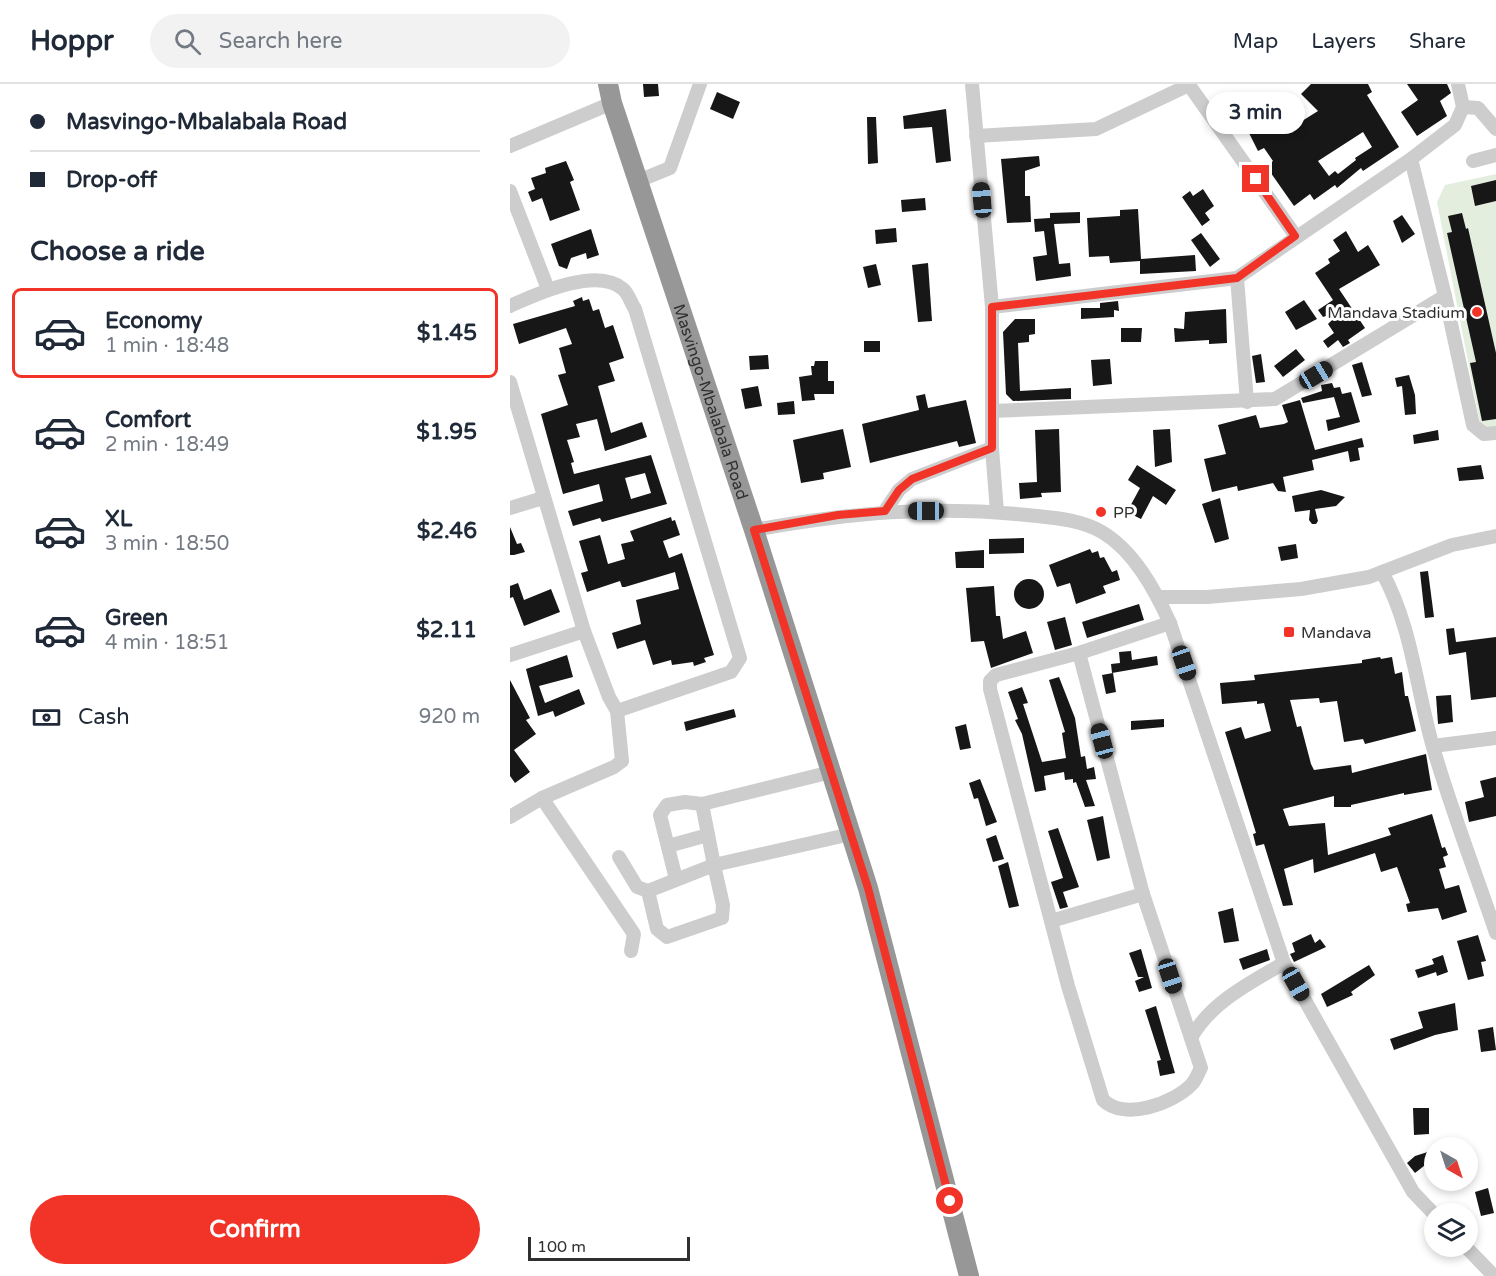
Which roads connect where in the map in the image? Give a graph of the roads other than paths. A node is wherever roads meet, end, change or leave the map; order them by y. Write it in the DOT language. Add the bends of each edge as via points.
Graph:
graph roads {
  1 [pos="700,84"];
  2 [pos="972,84"];
  3 [pos="1458,84"];
  4 [pos="1189,85"];
  5 [pos="610,94"];
  6 [pos="1463,107"];
  7 [pos="1496,129"];
  8 [pos="976,136"];
  9 [pos="510,146"];
  10 [pos="1496,155"];
  11 [pos="1411,159"];
  12 [pos="1473,161"];
  13 [pos="638,181"];
  14 [pos="510,191"];
  15 [pos="1295,236"];
  16 [pos="1237,278"];
  17 [pos="548,289"];
  18 [pos="1445,296"];
  19 [pos="510,306"];
  20 [pos="992,307"];
  21 [pos="510,382"];
  22 [pos="1247,402"];
  23 [pos="992,411"];
  24 [pos="1496,434"];
  25 [pos="992,448"];
  26 [pos="543,498"];
  27 [pos="510,508"];
  28 [pos="885,511"];
  29 [pos="997,512"];
  30 [pos="754,530"];
  31 [pos="1496,536"];
  32 [pos="1382,572"];
  33 [pos="1158,597"];
  34 [pos="1170,622"];
  35 [pos="584,631"];
  36 [pos="1079,653"];
  37 [pos="510,655"];
  38 [pos="617,711"];
  39 [pos="1496,738"];
  40 [pos="1433,746"];
  41 [pos="831,772"];
  42 [pos="542,798"];
  43 [pos="702,804"];
  44 [pos="510,817"];
  45 [pos="851,834"];
  46 [pos="708,835"];
  47 [pos="668,846"];
  48 [pos="619,857"];
  49 [pos="714,865"];
  50 [pos="676,879"];
  51 [pos="648,891"];
  52 [pos="1143,894"];
  53 [pos="1051,921"];
  54 [pos="1496,933"];
  55 [pos="631,951"];
  56 [pos="1284,963"];
  57 [pos="1191,1038"];
  58 [pos="1424,1204"];
  59 [pos="1476,1257"];
  60 [pos="969,1276"];
  61 [pos="1494,1276"];
  1 -- 13 [label="street" via="670,168"];
  2 -- 8 [label="street"];
  3 -- 6 [label="street"];
  4 -- 8 [label="street" via="1096,129"];
  4 -- 15 [label="street"];
  5 -- 9 [label="street"];
  5 -- 13 [label="highway, Masvingo-Mbalabala Road"];
  6 -- 7 [label="street" via="1478,108"];
  6 -- 11 [label="street" via="1455,125"];
  8 -- 20 [label="street"];
  10 -- 12 [label="street"];
  11 -- 15 [label="street"];
  11 -- 18 [label="street"];
  13 -- 30 [label="highway, Masvingo-Mbalabala Road"];
  14 -- 17 [label="street"];
  15 -- 16 [label="street"];
  16 -- 20 [label="street"];
  16 -- 22 [label="street"];
  17 -- 19 [label="street"];
  17 -- 38 [label="street" via="600,278 623,289 635,309 740,658 731,672 716,679"];
  18 -- 22 [label="street" via="1275,399"];
  18 -- 24 [label="street" via="1473,426 1484,434"];
  20 -- 23 [label="street"];
  21 -- 26 [label="street"];
  22 -- 23 [label="street"];
  23 -- 25 [label="street"];
  25 -- 28 [label="street" via="912,479"];
  25 -- 29 [label="street"];
  26 -- 27 [label="street"];
  26 -- 35 [label="street"];
  28 -- 29 [label="street"];
  28 -- 30 [label="street"];
  29 -- 33 [label="street" via="1077,521 1101,532 1120,544"];
  30 -- 41 [label="highway, Masvingo-Mbalabala Road"];
  31 -- 32 [label="street" via="1452,545"];
  32 -- 33 [label="street" via="1301,589"];
  32 -- 40 [label="street" via="1395,594 1404,624"];
  33 -- 34 [label="street"];
  34 -- 36 [label="street"];
  34 -- 56 [label="street"];
  35 -- 37 [label="street"];
  35 -- 38 [label="street"];
  36 -- 52 [label="street"];
  36 -- 53 [label="street" via="996,675 990,681"];
  38 -- 42 [label="street" via="622,761"];
  39 -- 40 [label="street"];
  40 -- 54 [label="street"];
  41 -- 43 [label="street"];
  41 -- 45 [label="highway, Masvingo-Mbalabala Road"];
  42 -- 44 [label="street"];
  42 -- 55 [label="street" via="634,934"];
  43 -- 46 [label="street"];
  43 -- 47 [label="street" via="667,805 660,815"];
  45 -- 49 [label="street"];
  45 -- 60 [label="highway, Masvingo-Mbalabala Road"];
  46 -- 47 [label="street"];
  46 -- 49 [label="street"];
  47 -- 50 [label="street"];
  48 -- 51 [label="street" via="637,887"];
  49 -- 50 [label="street"];
  49 -- 51 [label="street" via="723,905 722,918 717,922 667,937 661,935"];
  50 -- 51 [label="street"];
  52 -- 53 [label="street"];
  52 -- 57 [label="street"];
  53 -- 57 [label="street" via="1103,1100 1111,1108 1146,1108 1180,1094 1194,1083 1201,1068"];
  56 -- 57 [label="street" via="1220,1004"];
  56 -- 58 [label="street" via="1413,1192"];
  59 -- 61 [label="street"];
}
